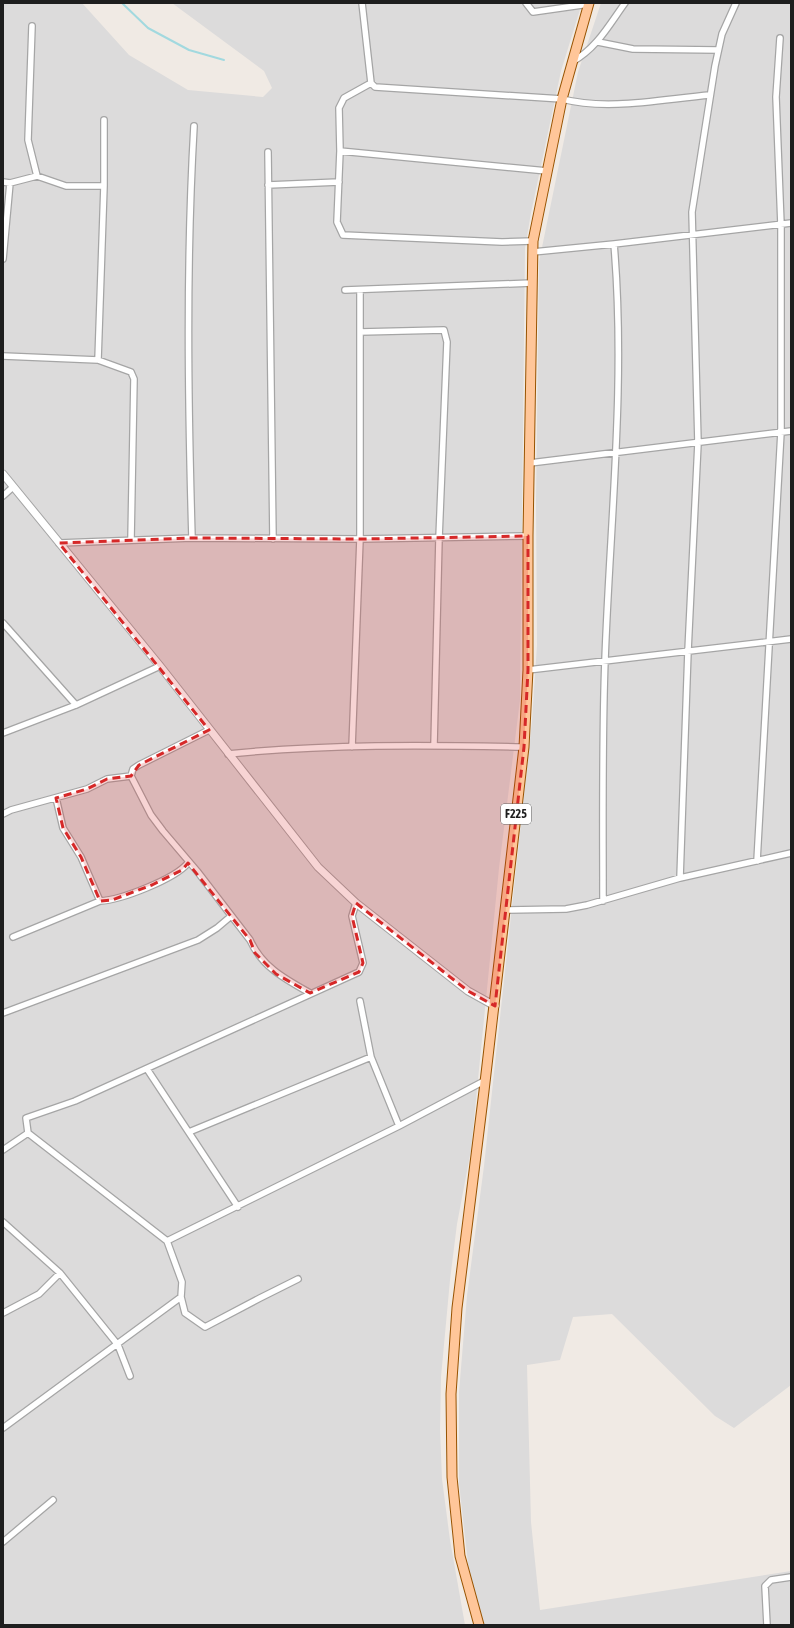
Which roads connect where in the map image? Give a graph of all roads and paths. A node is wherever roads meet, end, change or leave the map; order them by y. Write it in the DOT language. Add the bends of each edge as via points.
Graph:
graph roads {
  1 [pos="362,3"];
  2 [pos="526,3"];
  3 [pos="625,3"];
  4 [pos="736,3"];
  5 [pos="589,4"];
  6 [pos="32,26"];
  7 [pos="780,38"];
  8 [pos="598,42"];
  9 [pos="718,50"];
  10 [pos="572,62"];
  11 [pos="371,82"];
  12 [pos="710,95"];
  13 [pos="562,99"];
  14 [pos="104,120"];
  15 [pos="194,126"];
  16 [pos="340,151"];
  17 [pos="268,152"];
  18 [pos="547,171"];
  19 [pos="37,176"];
  20 [pos="3,182"];
  21 [pos="10,182"];
  22 [pos="338,182"];
  23 [pos="268,185"];
  24 [pos="104,186"];
  25 [pos="791,223"];
  26 [pos="781,225"];
  27 [pos="693,234"];
  28 [pos="533,241"];
  29 [pos="614,244"];
  30 [pos="533,252"];
  31 [pos="3,259"];
  32 [pos="532,283"];
  33 [pos="344,290"];
  34 [pos="360,290"];
  35 [pos="360,332"];
  36 [pos="3,356"];
  37 [pos="98,360"];
  38 [pos="791,431"];
  39 [pos="781,432"];
  40 [pos="698,443"];
  41 [pos="617,451"];
  42 [pos="530,462"];
  43 [pos="3,474"];
  44 [pos="13,487"];
  45 [pos="3,496"];
  46 [pos="528,536"];
  47 [pos="192,538"];
  48 [pos="439,538"];
  49 [pos="131,539"];
  50 [pos="273,539"];
  51 [pos="360,539"];
  52 [pos="59,543"];
  53 [pos="3,623"];
  54 [pos="791,639"];
  55 [pos="771,642"];
  56 [pos="688,651"];
  57 [pos="605,660"];
  58 [pos="160,666"];
  59 [pos="528,670"];
  60 [pos="76,705"];
  61 [pos="210,730"];
  62 [pos="3,733"];
  63 [pos="434,745"];
  64 [pos="352,747"];
  65 [pos="524,747"];
  66 [pos="228,754"];
  67 [pos="130,776"];
  68 [pos="56,798"];
  69 [pos="3,814"];
  70 [pos="791,853"];
  71 [pos="757,861"];
  72 [pos="188,863"];
  73 [pos="680,878"];
  74 [pos="100,900"];
  75 [pos="603,901"];
  76 [pos="356,903"];
  77 [pos="504,910"];
  78 [pos="230,917"];
  79 [pos="13,937"];
  80 [pos="310,993"];
  81 [pos="360,1001"];
  82 [pos="495,1006"];
  83 [pos="3,1013"];
  84 [pos="371,1057"];
  85 [pos="147,1069"];
  86 [pos="486,1080"];
  87 [pos="399,1126"];
  88 [pos="189,1132"];
  89 [pos="28,1133"];
  90 [pos="3,1150"];
  91 [pos="238,1207"];
  92 [pos="3,1222"];
  93 [pos="167,1241"];
  94 [pos="60,1273"];
  95 [pos="298,1280"];
  96 [pos="181,1297"];
  97 [pos="3,1313"];
  98 [pos="118,1345"];
  99 [pos="130,1376"];
  100 [pos="3,1428"];
  101 [pos="53,1500"];
  102 [pos="3,1542"];
  103 [pos="791,1577"];
  104 [pos="479,1625"];
  105 [pos="767,1625"];
  1 -- 11 [label="street"];
  2 -- 5 [label="street" via="533,12"];
  3 -- 8 [label="street"];
  4 -- 9 [label="street"];
  5 -- 10 [label="main road, F225"];
  6 -- 19 [label="street" via="28,140"];
  7 -- 26 [label="street" via="776,97"];
  8 -- 9 [label="street" via="633,49"];
  8 -- 10 [label="street" via="585,55"];
  9 -- 12 [label="street"];
  10 -- 13 [label="main road, F225"];
  11 -- 13 [label="street" via="375,87"];
  11 -- 16 [label="street" via="344,98 339,108"];
  12 -- 13 [label="street" via="605,105 581,104"];
  12 -- 27 [label="street" via="692,212"];
  13 -- 18 [label="main road, F225"];
  14 -- 24 [label="street"];
  15 -- 47 [label="street" via="189,210 188,364"];
  16 -- 18 [label="street"];
  16 -- 22 [label="street"];
  17 -- 23 [label="street"];
  18 -- 28 [label="main road, F225"];
  19 -- 21 [label="street"];
  19 -- 24 [label="street" via="66,186"];
  20 -- 21 [label="street"];
  21 -- 31 [label="street"];
  22 -- 23 [label="street"];
  22 -- 28 [label="street" via="337,222 343,235"];
  23 -- 50 [label="street"];
  24 -- 37 [label="street"];
  25 -- 26 [label="street"];
  26 -- 27 [label="street"];
  26 -- 39 [label="street"];
  27 -- 29 [label="street"];
  27 -- 40 [label="street"];
  28 -- 30 [label="main road, F225"];
  29 -- 30 [label="street"];
  29 -- 41 [label="street" via="618,289"];
  30 -- 32 [label="main road, F225"];
  32 -- 34 [label="street"];
  32 -- 42 [label="main road, F225"];
  33 -- 34 [label="street"];
  34 -- 35 [label="street"];
  35 -- 48 [label="street" via="444,330 447,342"];
  35 -- 51 [label="street"];
  36 -- 37 [label="street"];
  37 -- 49 [label="street" via="131,372 134,379"];
  38 -- 39 [label="street"];
  39 -- 40 [label="street"];
  39 -- 55 [label="street"];
  40 -- 41 [label="street"];
  40 -- 56 [label="street"];
  41 -- 42 [label="street"];
  41 -- 57 [label="street"];
  42 -- 46 [label="main road, F225"];
  43 -- 44 [label="street"];
  44 -- 45 [label="street"];
  44 -- 52 [label="street"];
  46 -- 48 [label="street"];
  46 -- 59 [label="main road, F225"];
  47 -- 49 [label="street"];
  47 -- 50 [label="street"];
  48 -- 51 [label="street"];
  48 -- 63 [label="street"];
  49 -- 52 [label="street"];
  50 -- 51 [label="street"];
  51 -- 64 [label="street"];
  52 -- 58 [label="street"];
  53 -- 60 [label="street"];
  54 -- 55 [label="street"];
  55 -- 56 [label="street"];
  55 -- 71 [label="street"];
  56 -- 57 [label="street"];
  56 -- 73 [label="street"];
  57 -- 59 [label="street"];
  57 -- 75 [label="street"];
  58 -- 60 [label="street"];
  58 -- 61 [label="street"];
  59 -- 65 [label="main road, F225"];
  60 -- 62 [label="street"];
  61 -- 66 [label="street"];
  61 -- 67 [label="street" via="139,765 133,769"];
  63 -- 64 [label="street"];
  63 -- 65 [label="street"];
  64 -- 66 [label="street"];
  65 -- 77 [label="main road, F225"];
  66 -- 76 [label="street" via="318,867"];
  67 -- 68 [label="street" via="107,779 87,790"];
  67 -- 72 [label="street" via="151,815"];
  68 -- 69 [label="street"];
  68 -- 74 [label="street" via="64,832 81,857"];
  70 -- 71 [label="street"];
  71 -- 73 [label="street"];
  72 -- 74 [label="street" via="182,870 152,885 112,900"];
  72 -- 78 [label="street"];
  73 -- 75 [label="street"];
  74 -- 79 [label="street"];
  75 -- 77 [label="street" via="566,909"];
  76 -- 80 [label="street" via="352,916 363,963 359,972"];
  76 -- 82 [label="street" via="468,991"];
  77 -- 82 [label="main road, F225"];
  78 -- 80 [label="street" via="250,940 255,953 276,974"];
  78 -- 83 [label="street" via="198,940"];
  80 -- 85 [label="street"];
  81 -- 84 [label="street"];
  82 -- 86 [label="main road, F225"];
  84 -- 87 [label="street"];
  84 -- 88 [label="street"];
  85 -- 88 [label="street"];
  85 -- 89 [label="street" via="59,1108 26,1118"];
  86 -- 87 [label="street"];
  86 -- 104 [label="main road, F225" via="456,1308 451,1394 452,1477 460,1556"];
  87 -- 91 [label="street"];
  88 -- 91 [label="street"];
  89 -- 90 [label="street"];
  89 -- 93 [label="street"];
  91 -- 93 [label="street"];
  92 -- 94 [label="street"];
  93 -- 96 [label="street" via="182,1282"];
  94 -- 97 [label="street" via="40,1294"];
  94 -- 98 [label="street"];
  95 -- 96 [label="street" via="205,1327 185,1313"];
  96 -- 98 [label="street"];
  98 -- 99 [label="street"];
  98 -- 100 [label="street"];
  101 -- 102 [label="street"];
  103 -- 105 [label="street" via="771,1580 765,1586"];
}
